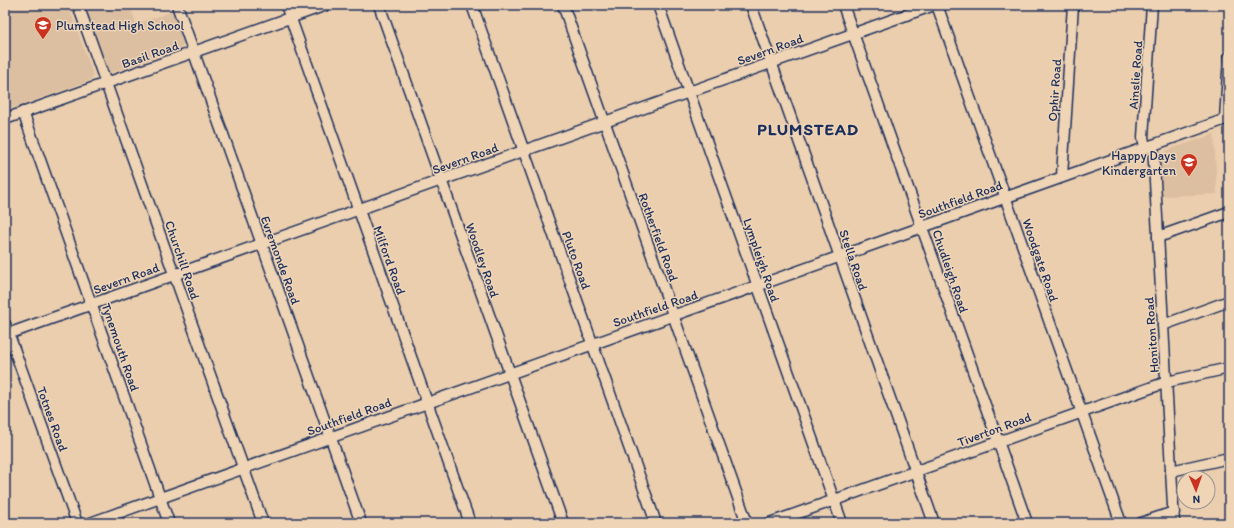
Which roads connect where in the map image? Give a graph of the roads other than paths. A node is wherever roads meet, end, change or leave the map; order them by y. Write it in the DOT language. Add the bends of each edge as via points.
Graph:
graph roads {
  1 [pos="78,5"];
  2 [pos="177,5"];
  3 [pos="286,5"];
  4 [pos="326,5"];
  5 [pos="379,5"];
  6 [pos="472,5"];
  7 [pos="563,5"];
  8 [pos="658,5"];
  9 [pos="751,5"];
  10 [pos="843,5"];
  11 [pos="934,5"];
  12 [pos="937,5"];
  13 [pos="1073,5"];
  14 [pos="1152,5"];
  15 [pos="290,18"];
  16 [pos="853,33"];
  17 [pos="194,52"];
  18 [pos="1229,57"];
  19 [pos="771,62"];
  20 [pos="107,83"];
  21 [pos="689,92"];
  22 [pos="24,112"];
  23 [pos="1227,118"];
  24 [pos="5,119"];
  25 [pos="604,122"];
  26 [pos="1149,146"];
  27 [pos="524,150"];
  28 [pos="1062,176"];
  29 [pos="442,180"];
  30 [pos="1004,196"];
  31 [pos="358,209"];
  32 [pos="1229,212"];
  33 [pos="922,226"];
  34 [pos="1158,237"];
  35 [pos="262,243"];
  36 [pos="839,256"];
  37 [pos="174,274"];
  38 [pos="757,285"];
  39 [pos="1229,301"];
  40 [pos="92,304"];
  41 [pos="673,315"];
  42 [pos="1163,325"];
  43 [pos="6,331"];
  44 [pos="593,344"];
  45 [pos="1229,368"];
  46 [pos="510,373"];
  47 [pos="1167,382"];
  48 [pos="427,402"];
  49 [pos="1081,412"];
  50 [pos="330,437"];
  51 [pos="998,442"];
  52 [pos="1229,458"];
  53 [pos="243,468"];
  54 [pos="916,471"];
  55 [pos="1171,471"];
  56 [pos="160,498"];
  57 [pos="834,500"];
  58 [pos="1174,512"];
  59 [pos="77,523"];
  60 [pos="90,523"];
  61 [pos="169,523"];
  62 [pos="263,523"];
  63 [pos="361,523"];
  64 [pos="470,523"];
  65 [pos="563,523"];
  66 [pos="656,523"];
  67 [pos="747,523"];
  68 [pos="770,523"];
  69 [pos="842,523"];
  70 [pos="934,523"];
  71 [pos="1027,523"];
  72 [pos="1121,523"];
  73 [pos="1141,523"];
  74 [pos="1174,523"];
  1 -- 20 [label="street, Churchill Road"];
  2 -- 17 [label="street, Evremonde Road"];
  3 -- 15 [label="street, Milford Road"];
  4 -- 15 [label="street, Basil Road"];
  5 -- 29 [label="street, Woodley Road"];
  6 -- 27 [label="street, Pluto Road"];
  7 -- 25 [label="street, Rotherfield Road"];
  8 -- 21 [label="street, Lympleigh Road"];
  9 -- 19 [label="street, Stella Road"];
  10 -- 16 [label="street, Chudleigh Road"];
  11 -- 16 [label="street, Severn Road"];
  12 -- 30 [label="street, Woodgate Road"];
  13 -- 28 [label="street, Ophir Road"];
  14 -- 26 [label="street, Ainslie Road" via="1144,137"];
  15 -- 17 [label="street, Basil Road"];
  15 -- 31 [label="street, Milford Road"];
  16 -- 19 [label="street, Severn Road"];
  16 -- 33 [label="street, Chudleigh Road"];
  17 -- 20 [label="street, Basil Road"];
  17 -- 35 [label="street, Evremonde Road"];
  18 -- 23 [label="street"];
  19 -- 21 [label="street, Severn Road"];
  19 -- 36 [label="street, Stella Road"];
  20 -- 22 [label="street, Basil Road"];
  20 -- 37 [label="street, Churchill Road"];
  21 -- 25 [label="street, Severn Road"];
  21 -- 38 [label="street, Lympleigh Road"];
  22 -- 24 [label="street, Basil Road"];
  22 -- 40 [label="street, Tynemouth Road"];
  23 -- 26 [label="street, Southfield Road"];
  25 -- 27 [label="street, Severn Road"];
  25 -- 41 [label="street, Rotherfield Road"];
  26 -- 28 [label="street, Southfield Road"];
  26 -- 34 [label="street, Honiton Road"];
  27 -- 29 [label="street, Severn Road"];
  27 -- 44 [label="street, Pluto Road"];
  28 -- 30 [label="street, Southfield Road"];
  29 -- 31 [label="street, Severn Road"];
  29 -- 46 [label="street, Woodley Road"];
  30 -- 33 [label="street, Southfield Road"];
  30 -- 49 [label="street, Woodgate Road"];
  31 -- 35 [label="street, Severn Road"];
  31 -- 48 [label="street, Milford Road"];
  32 -- 34 [label="street"];
  33 -- 36 [label="street, Southfield Road"];
  33 -- 51 [label="street, Chudleigh Road"];
  34 -- 42 [label="street, Honiton Road"];
  35 -- 37 [label="street, Severn Road"];
  35 -- 50 [label="street, Evremonde Road"];
  36 -- 38 [label="street, Southfield Road"];
  36 -- 54 [label="street, Stella Road"];
  37 -- 40 [label="street, Severn Road"];
  37 -- 53 [label="street, Churchill Road"];
  38 -- 41 [label="street, Southfield Road"];
  38 -- 57 [label="street, Lympleigh Road"];
  39 -- 42 [label="street"];
  40 -- 43 [label="street, Severn Road"];
  40 -- 56 [label="street, Tynemouth Road"];
  41 -- 44 [label="street, Southfield Road"];
  41 -- 67 [label="street, Rotherfield Road"];
  42 -- 47 [label="street, Honiton Road"];
  43 -- 59 [label="street, Totnes Road"];
  44 -- 46 [label="street, Southfield Road"];
  44 -- 66 [label="street, Pluto Road"];
  45 -- 47 [label="street, Tiverton Road"];
  46 -- 48 [label="street, Southfield Road"];
  46 -- 65 [label="street, Woodley Road"];
  47 -- 49 [label="street, Tiverton Road"];
  47 -- 55 [label="street, Honiton Road"];
  48 -- 50 [label="street, Southfield Road"];
  48 -- 64 [label="street, Milford Road"];
  49 -- 51 [label="street, Tiverton Road"];
  49 -- 72 [label="street, Woodgate Road"];
  50 -- 53 [label="street, Southfield Road"];
  50 -- 63 [label="street, Evremonde Road"];
  51 -- 54 [label="street, Tiverton Road"];
  51 -- 71 [label="street, Chudleigh Road"];
  52 -- 55 [label="street"];
  53 -- 56 [label="street, Southfield Road"];
  53 -- 62 [label="street, Churchill Road"];
  54 -- 57 [label="street, Tiverton Road"];
  54 -- 70 [label="street, Stella Road"];
  55 -- 58 [label="street, Honiton Road"];
  56 -- 60 [label="street, Southfield Road"];
  56 -- 61 [label="street, Tynemouth Road"];
  57 -- 68 [label="street, Tiverton Road"];
  57 -- 69 [label="street, Lympleigh Road"];
  58 -- 73 [label="street"];
  58 -- 74 [label="street, Honiton Road"];
}
